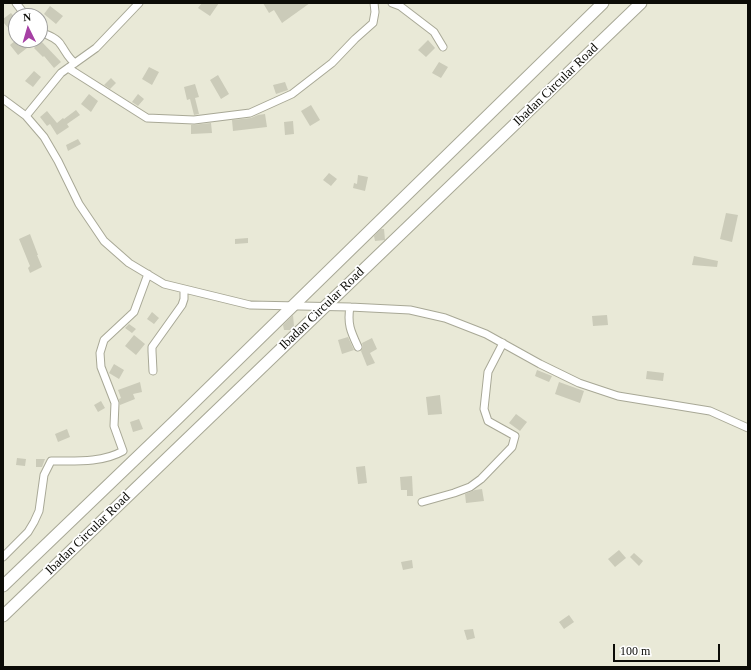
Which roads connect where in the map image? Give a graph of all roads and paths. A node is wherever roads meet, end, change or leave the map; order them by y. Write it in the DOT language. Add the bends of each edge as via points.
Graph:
graph roads {
  1 [pos="139,3"];
  2 [pos="374,3"];
  3 [pos="392,3"];
  4 [pos="603,3"];
  5 [pos="641,3"];
  6 [pos="48,35"];
  7 [pos="443,47"];
  8 [pos="75,63"];
  9 [pos="68,68"];
  10 [pos="3,99"];
  11 [pos="26,116"];
  12 [pos="148,274"];
  13 [pos="184,289"];
  14 [pos="350,307"];
  15 [pos="503,343"];
  16 [pos="358,347"];
  17 [pos="154,371"];
  18 [pos="748,428"];
  19 [pos="422,502"];
  20 [pos="3,557"];
  21 [pos="3,586"];
  22 [pos="3,616"];
  1 -- 8 [label="street" via="96,48"];
  2 -- 9 [label="street" via="373,23 332,63 292,94 250,113 194,120 147,118"];
  3 -- 7 [label="street" via="400,6 434,32"];
  4 -- 21 [label="highway, Ibadan Circular Road"];
  5 -- 22 [label="highway, Ibadan Circular Road"];
  6 -- 8 [label="street" via="61,44 69,59"];
  8 -- 9 [label="street"];
  9 -- 11 [label="street"];
  10 -- 11 [label="street"];
  11 -- 12 [label="street" via="44,137 92,226 104,241 129,263"];
  12 -- 13 [label="street" via="164,284"];
  12 -- 20 [label="street" via="134,312 104,340 100,352 101,367 115,403 114,426 123,451 97,460 51,461 44,475 39,511 34,522 28,532"];
  13 -- 14 [label="street" via="250,305"];
  13 -- 17 [label="street" via="182,305 152,347"];
  14 -- 15 [label="street" via="410,310 445,318"];
  14 -- 16 [label="street" via="349,328"];
  15 -- 18 [label="street" via="579,382 618,396 710,410"];
  15 -- 19 [label="street" via="488,372 484,408 488,421 515,436 512,447 470,487"];
}
